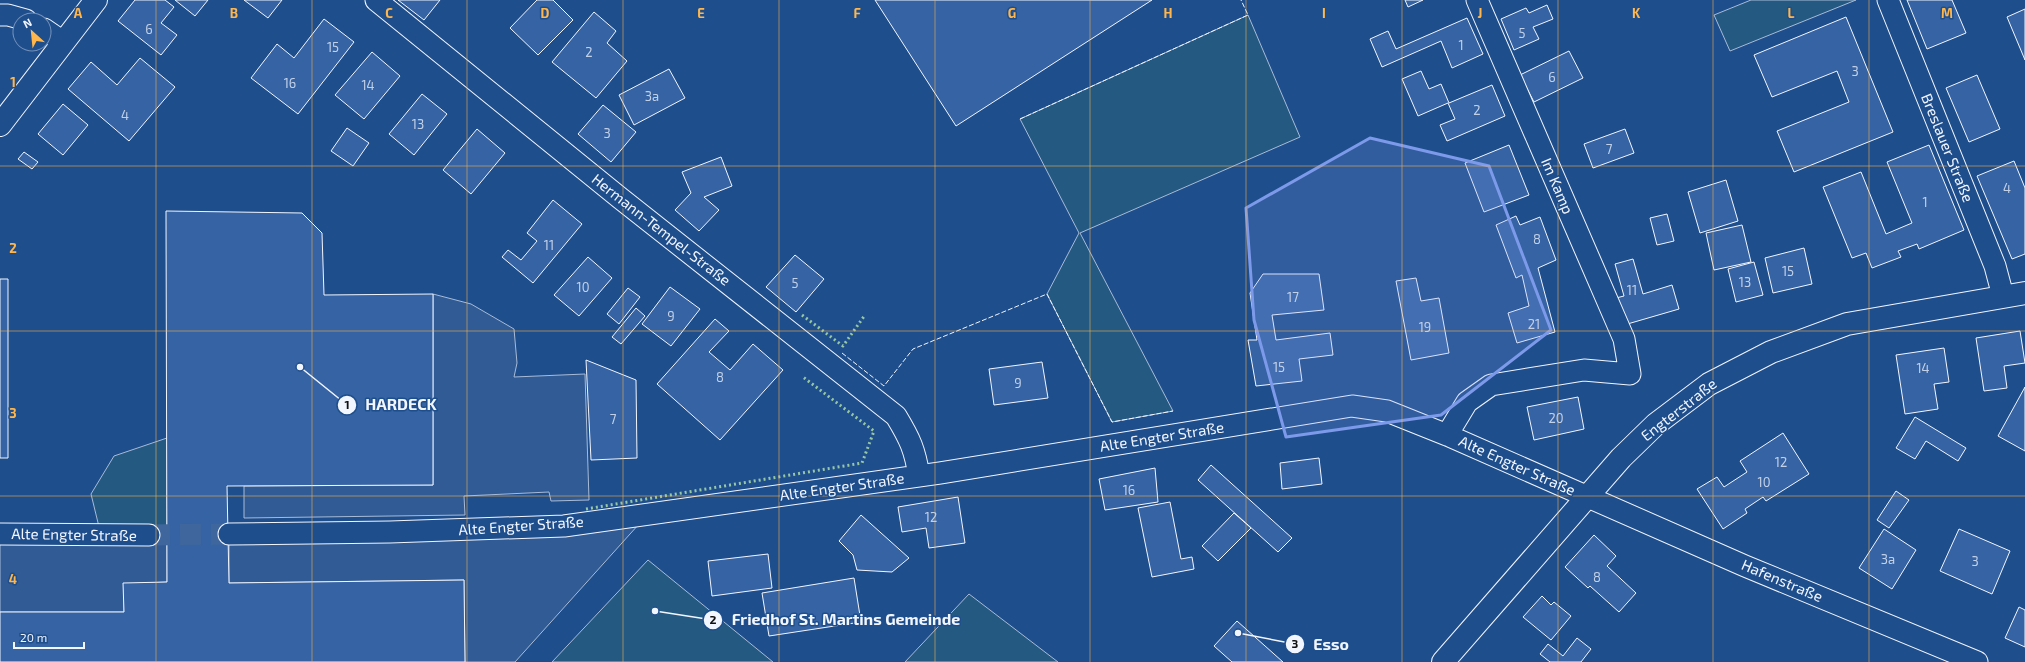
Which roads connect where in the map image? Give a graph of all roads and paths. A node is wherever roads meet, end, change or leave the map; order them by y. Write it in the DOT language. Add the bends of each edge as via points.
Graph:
graph roads {
  1 [pos="96,0"];
  2 [pos="376,0"];
  3 [pos="1477,0"];
  4 [pos="1888,0"];
  5 [pos="0,15"];
  6 [pos="12,16"];
  7 [pos="52,34"];
  8 [pos="63,42"];
  9 [pos="0,125"];
  10 [pos="2025,293"];
  11 [pos="2003,296"];
  12 [pos="1630,374"];
  13 [pos="1447,435"];
  14 [pos="920,476"];
  15 [pos="1588,497"];
  16 [pos="0,534"];
  17 [pos="229,534"];
  18 [pos="149,535"];
  19 [pos="1443,662"];
  20 [pos="1977,662"];
  1 -- 8 [label="main road"];
  2 -- 14 [label="street, Hermann-Tempel-Straße" via="620,198 896,416 915,450"];
  3 -- 12 [label="street, Im Kamp" via="1624,339"];
  4 -- 11 [label="street, Breslauer Straße" via="1995,266"];
  5 -- 6 [label="street"];
  7 -- 8 [label="street"];
  8 -- 9 [label="main road"];
  10 -- 11 [label="main road, Engterstraße"];
  11 -- 15 [label="main road, Engterstraße" via="1847,324 1760,356 1709,384 1656,424 1621,458"];
  12 -- 13 [label="street, Alte Engter Straße" via="1584,370 1491,385 1467,402"];
  13 -- 14 [label="street, Alte Engter Straße" via="1387,410 1352,406"];
  13 -- 15 [label="street, Alte Engter Straße"];
  14 -- 17 [label="street, Alte Engter Straße" via="564,526"];
  15 -- 19 [label="main road, Engterstraße"];
  15 -- 20 [label="street, Hafenstraße" via="1745,566"];
  16 -- 18 [label="street, Alte Engter Straße"];
}
